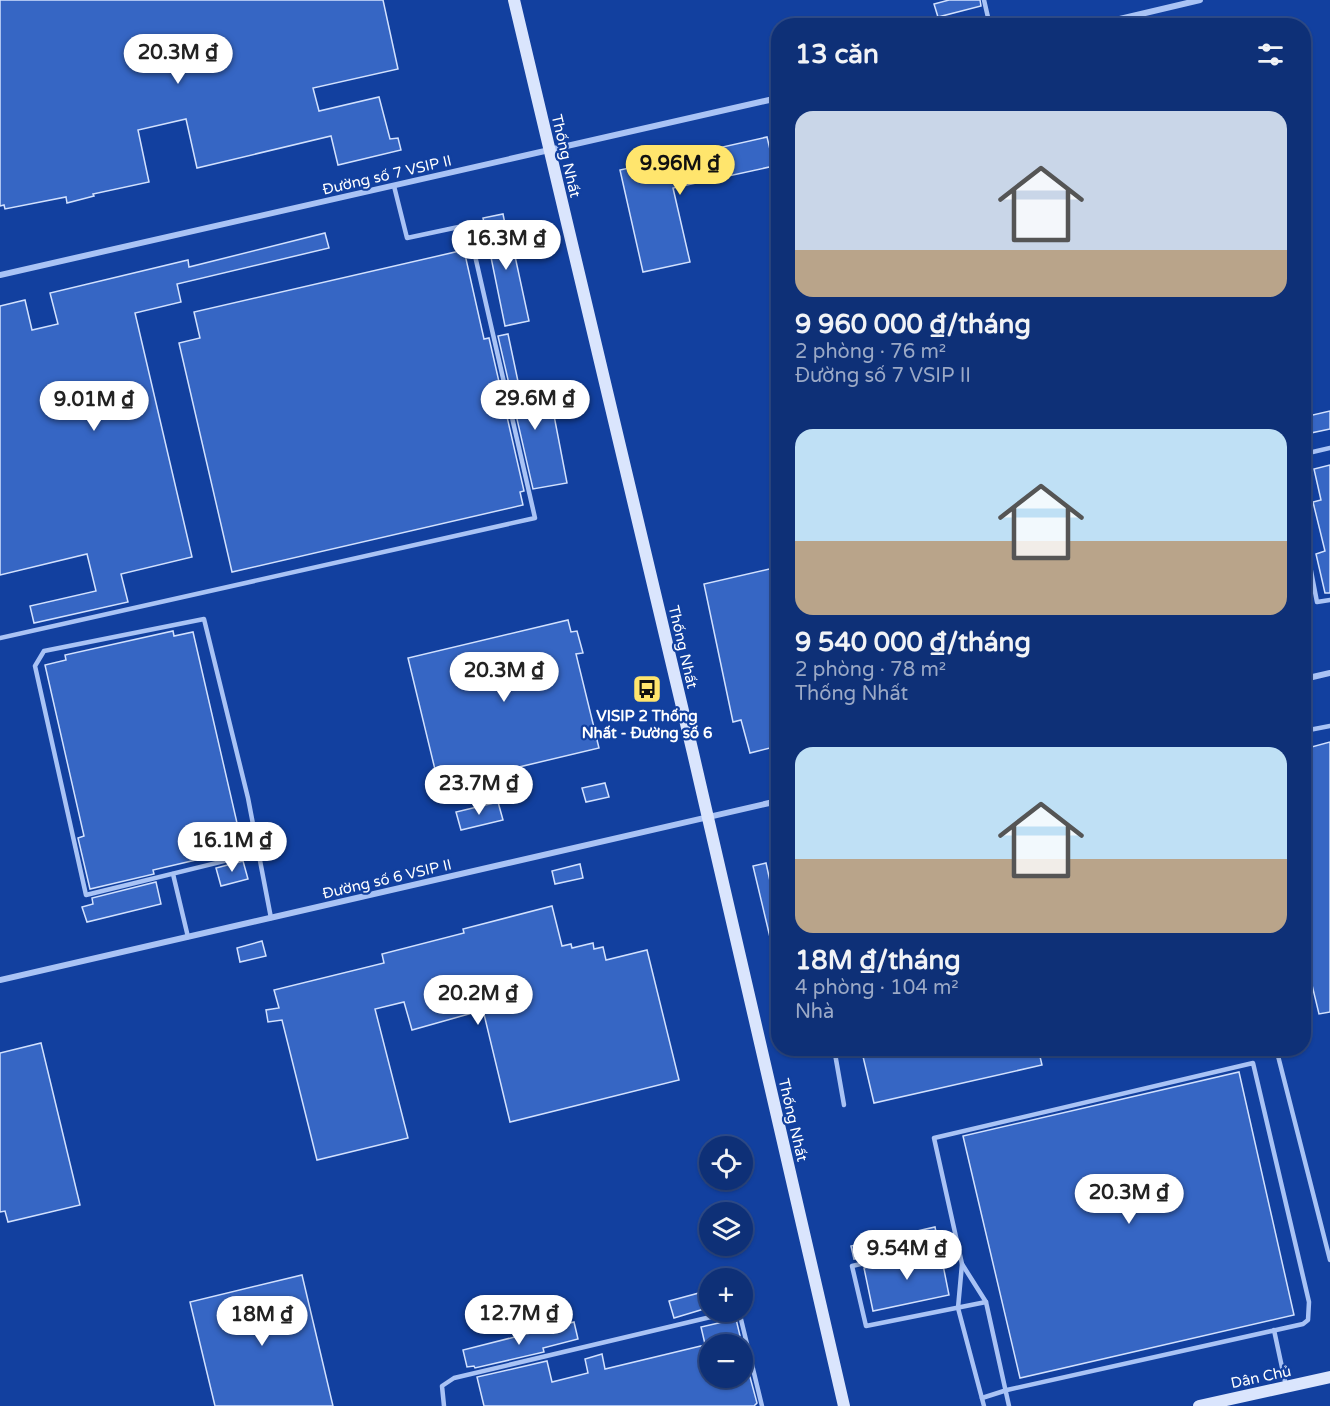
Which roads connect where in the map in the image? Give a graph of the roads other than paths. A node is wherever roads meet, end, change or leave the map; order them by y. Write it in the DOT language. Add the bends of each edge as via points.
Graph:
graph roads {
  1 [pos="514,0"];
  2 [pos="984,0"];
  3 [pos="1200,0"];
  4 [pos="988,18"];
  5 [pos="1124,18"];
  6 [pos="771,100"];
  7 [pos="549,151"];
  8 [pos="394,186"];
  9 [pos="0,275"];
  10 [pos="1330,448"];
  11 [pos="1311,452"];
  12 [pos="1311,572"];
  13 [pos="1330,600"];
  14 [pos="0,638"];
  15 [pos="1330,673"];
  16 [pos="1311,677"];
  17 [pos="1330,726"];
  18 [pos="1311,730"];
  19 [pos="771,803"];
  20 [pos="708,818"];
  21 [pos="257,853"];
  22 [pos="173,874"];
  23 [pos="271,918"];
  24 [pos="188,937"];
  25 [pos="0,980"];
  26 [pos="835,1056"];
  27 [pos="1278,1056"];
  28 [pos="844,1105"];
  29 [pos="956,1242"];
  30 [pos="1330,1260"];
  31 [pos="962,1264"];
  32 [pos="986,1302"];
  33 [pos="958,1308"];
  34 [pos="699,1320"];
  35 [pos="740,1322"];
  36 [pos="1274,1330"];
  37 [pos="1330,1377"];
  38 [pos="1286,1387"];
  39 [pos="1006,1390"];
  40 [pos="982,1398"];
  41 [pos="444,1406"];
  42 [pos="762,1406"];
  43 [pos="844,1406"];
  44 [pos="984,1406"];
  45 [pos="1009,1406"];
  46 [pos="1199,1406"];
  1 -- 7 [label="street, Thống Nhất"];
  2 -- 4 [label="lane"];
  3 -- 5 [label="street"];
  6 -- 7 [label="street, Đường số 7 VSIP II"];
  7 -- 8 [label="street, Đường số 7 VSIP II"];
  7 -- 20 [label="street, Thống Nhất"];
  8 -- 9 [label="street, Đường số 7 VSIP II"];
  8 -- 14 [label="lane" via="406,238 468,225 535,518"];
  10 -- 11 [label="lane"];
  12 -- 13 [label="lane" via="1317,603"];
  15 -- 16 [label="street"];
  17 -- 18 [label="lane"];
  19 -- 20 [label="street, Đường số 6 VSIP II"];
  20 -- 23 [label="street, Đường số 6 VSIP II"];
  20 -- 43 [label="street, Thống Nhất"];
  21 -- 22 [label="lane"];
  21 -- 22 [label="lane" via="248,798 204,619 44,651 35,666 86,895"];
  21 -- 23 [label="lane"];
  22 -- 24 [label="lane"];
  23 -- 24 [label="street, Đường số 6 VSIP II"];
  24 -- 25 [label="street, Đường số 6 VSIP II"];
  26 -- 28 [label="lane"];
  27 -- 30 [label="lane"];
  29 -- 31 [label="lane"];
  29 -- 33 [label="lane" via="852,1266 866,1326"];
  29 -- 36 [label="lane" via="934,1138 1253,1063 1309,1302 1308,1320"];
  31 -- 32 [label="lane"];
  31 -- 33 [label="lane"];
  32 -- 33 [label="lane"];
  32 -- 39 [label="lane"];
  33 -- 40 [label="lane"];
  34 -- 41 [label="lane" via="454,1377 442,1386"];
  35 -- 42 [label="lane"];
  36 -- 38 [label="lane"];
  36 -- 39 [label="lane"];
  37 -- 38 [label="street, Dân Chủ"];
  38 -- 46 [label="street, Dân Chủ"];
  39 -- 40 [label="lane"];
  39 -- 45 [label="lane"];
  40 -- 44 [label="lane"];
}
